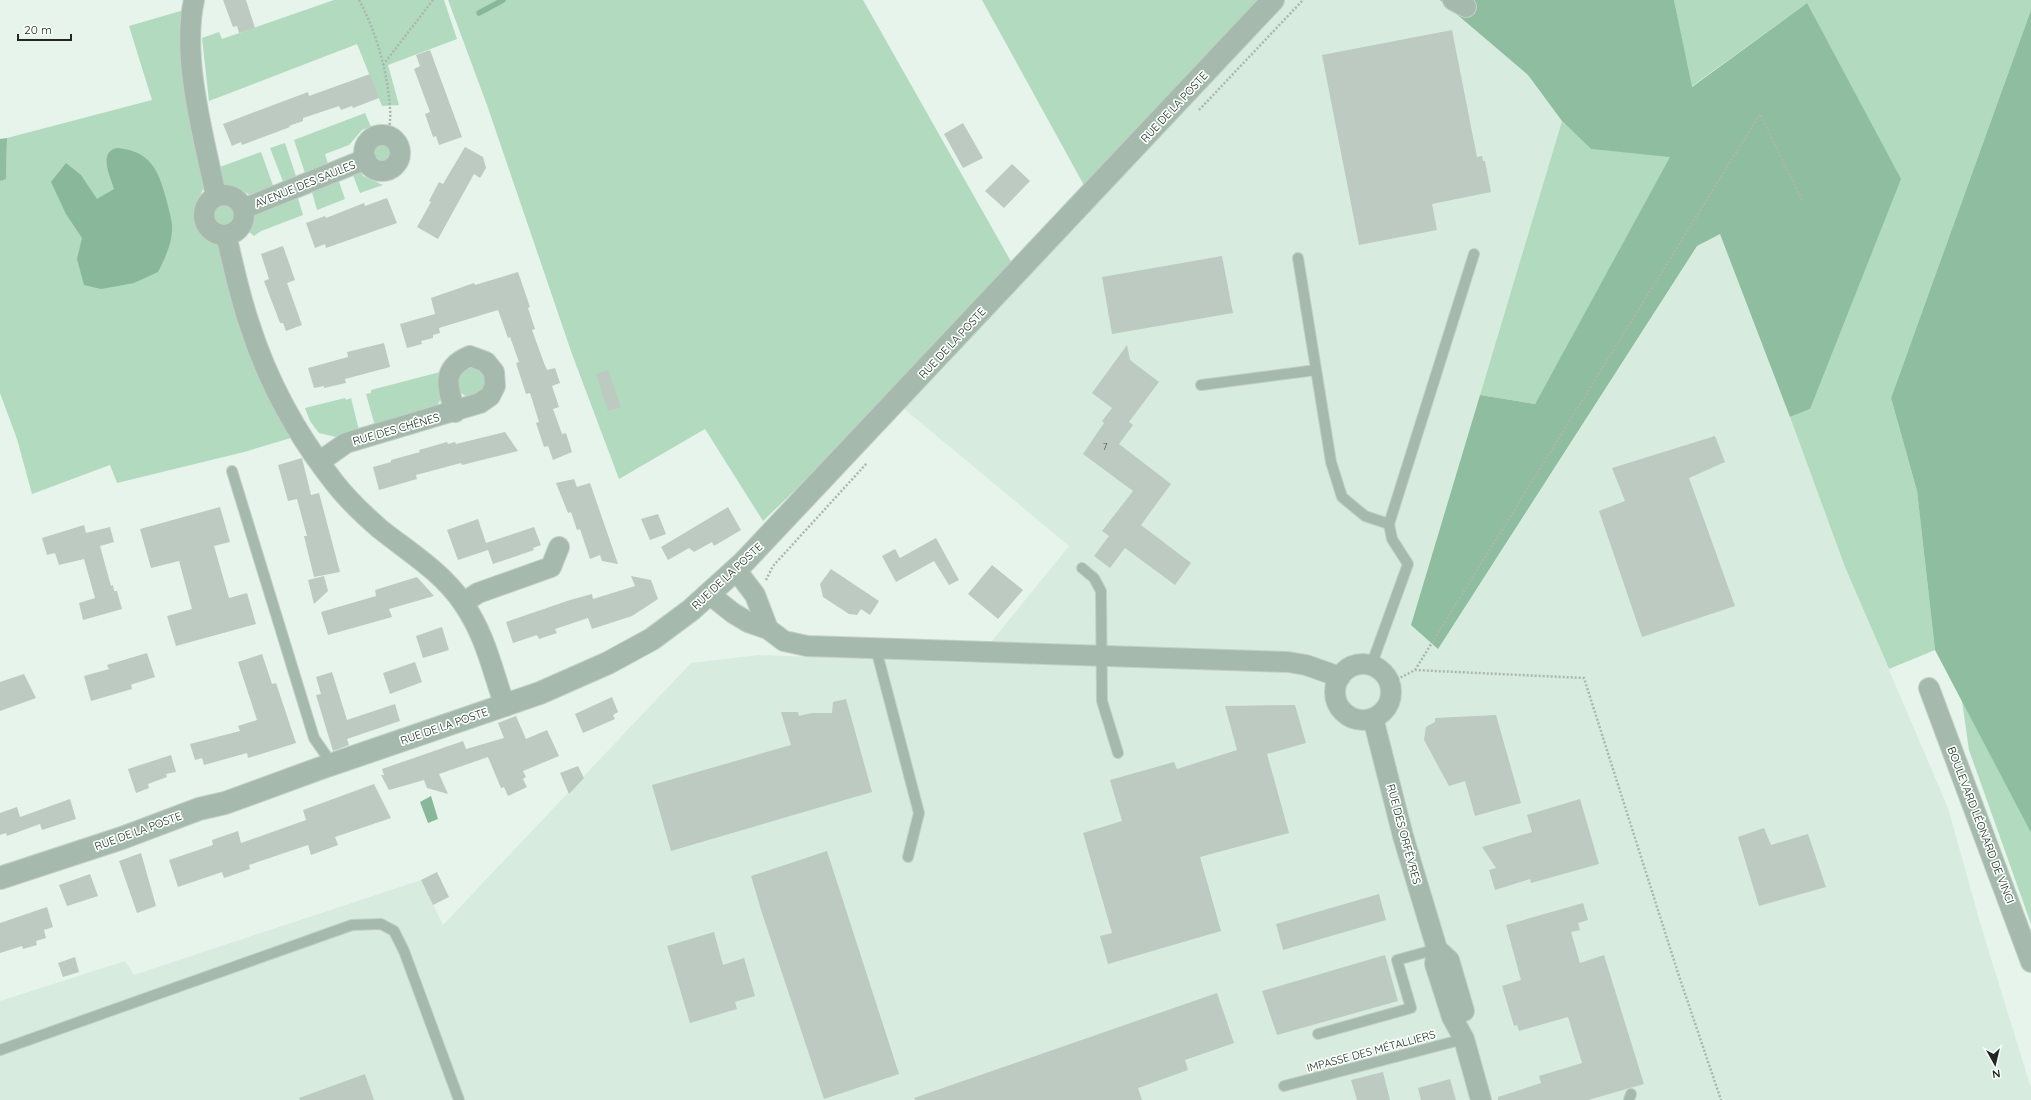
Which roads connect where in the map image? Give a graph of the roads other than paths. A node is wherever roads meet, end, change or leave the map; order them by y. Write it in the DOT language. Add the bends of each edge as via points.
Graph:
graph roads {
  1 [pos="194,0"];
  2 [pos="1274,0"];
  3 [pos="366,159"];
  4 [pos="216,196"];
  5 [pos="243,209"];
  6 [pos="226,235"];
  7 [pos="1474,254"];
  8 [pos="1298,258"];
  9 [pos="1316,370"];
  10 [pos="1201,385"];
  11 [pos="455,412"];
  12 [pos="319,462"];
  13 [pos="232,472"];
  14 [pos="1389,524"];
  15 [pos="559,547"];
  16 [pos="1082,568"];
  17 [pos="736,570"];
  18 [pos="709,594"];
  19 [pos="463,603"];
  20 [pos="768,629"];
  21 [pos="876,649"];
  22 [pos="1101,657"];
  23 [pos="1371,666"];
  24 [pos="1340,677"];
  25 [pos="1929,688"];
  26 [pos="505,706"];
  27 [pos="1373,718"];
  28 [pos="1118,753"];
  29 [pos="332,764"];
  30 [pos="908,857"];
  31 [pos="0,878"];
  32 [pos="1437,949"];
  33 [pos="2031,962"];
  34 [pos="1318,1034"];
  35 [pos="1464,1039"];
  36 [pos="0,1050"];
  37 [pos="1284,1086"];
  38 [pos="459,1100"];
  39 [pos="1481,1100"];
  1 -- 4 [label="street" via="190,32 193,69 201,126"];
  2 -- 17 [label="street, RUE DE LA POSTE"];
  3 -- 3 [label="street, AVENUE DES SAULES" via="364,154 368,143 377,136 389,136 400,149 395,166 390,169 379,171"];
  3 -- 5 [label="street, AVENUE DES SAULES"];
  4 -- 5 [label="street" via="230,195 236,198"];
  4 -- 6 [label="street" via="206,204 203,216 213,232"];
  5 -- 6 [label="street" via="242,223 238,229"];
  6 -- 12 [label="street" via="249,324 264,363 302,438"];
  7 -- 14 [label="lane"];
  8 -- 9 [label="lane"];
  9 -- 10 [label="lane"];
  9 -- 14 [label="lane" via="1331,462 1342,497 1364,516"];
  11 -- 12 [label="street, RUE DES CHÊNES" via="346,443"];
  12 -- 19 [label="street" via="356,506 440,577"];
  13 -- 29 [label="lane" via="314,738"];
  14 -- 23 [label="lane" via="1392,539 1408,564"];
  15 -- 19 [label="street" via="551,567 478,593"];
  16 -- 22 [label="lane" via="1094,578 1101,591"];
  17 -- 18 [label="street, RUE DE LA POSTE"];
  17 -- 20 [label="street" via="755,595"];
  18 -- 20 [label="street" via="748,622"];
  18 -- 26 [label="street, RUE DE LA POSTE" via="669,627 629,652 547,690"];
  19 -- 26 [label="street" via="486,644"];
  20 -- 21 [label="street" via="784,641 795,645"];
  21 -- 22 [label="street"];
  21 -- 30 [label="lane" via="918,813"];
  22 -- 24 [label="street" via="1288,662 1306,665"];
  22 -- 28 [label="lane" via="1102,701"];
  23 -- 24 [label="street" via="1354,666"];
  23 -- 27 [label="street" via="1386,675 1390,683 1390,700 1384,711"];
  24 -- 27 [label="street" via="1336,694 1342,710 1356,719"];
  25 -- 33 [label="street, BOULEVARD LÉONARD DE VINCI"];
  26 -- 29 [label="street, RUE DE LA POSTE"];
  27 -- 32 [label="street, RUE DES ORFÈVRES"];
  29 -- 31 [label="street, RUE DE LA POSTE" via="225,803 199,809 122,838"];
  32 -- 34 [label="lane" via="1397,960 1411,1008"];
  32 -- 35 [label="street, RUE DES ORFÈVRES" via="1449,960 1465,1014"];
  35 -- 37 [label="lane, IMPASSE DES MÉTALLIERS"];
  35 -- 39 [label="street, RUE DES ORFÈVRES"];
  36 -- 38 [label="lane" via="352,925 381,924 394,931 404,950"];
}
